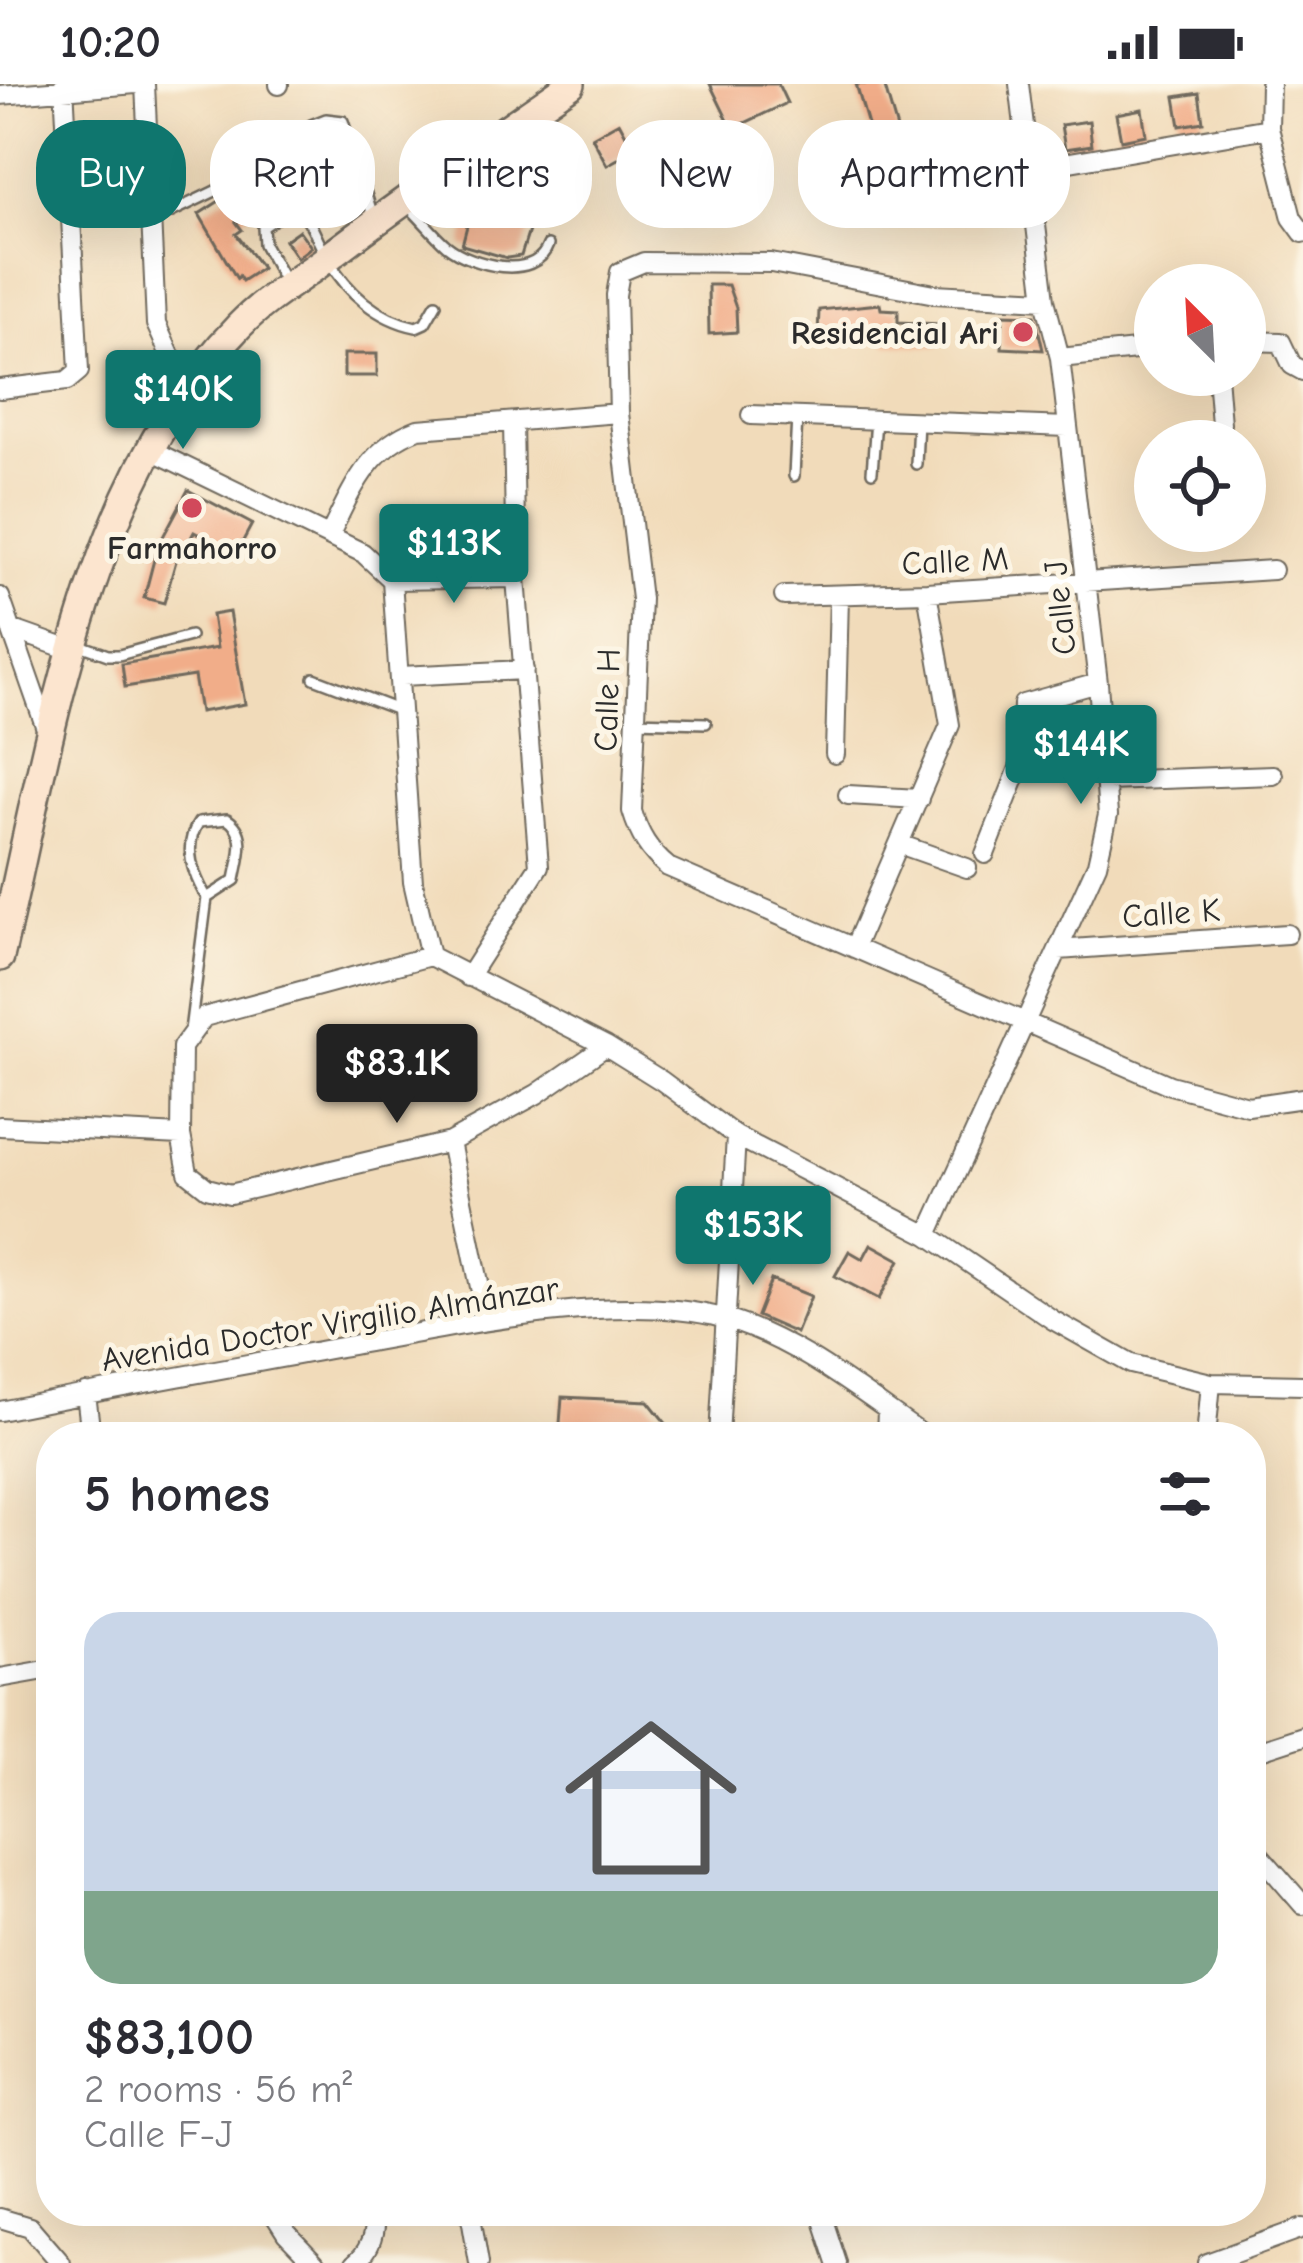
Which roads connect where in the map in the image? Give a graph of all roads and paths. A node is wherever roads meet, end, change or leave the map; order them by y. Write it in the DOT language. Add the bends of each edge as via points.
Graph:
graph roads {
  1 [pos="140,84"];
  2 [pos="571,84"];
  3 [pos="1018,84"];
  4 [pos="1270,84"];
  5 [pos="64,87"];
  6 [pos="0,95"];
  7 [pos="143,120"];
  8 [pos="519,120"];
  9 [pos="1022,120"];
  10 [pos="1269,128"];
  11 [pos="1070,162"];
  12 [pos="399,204"];
  13 [pos="375,221"];
  14 [pos="152,228"];
  15 [pos="366,228"];
  16 [pos="429,228"];
  17 [pos="1036,228"];
  18 [pos="1303,233"];
  19 [pos="548,245"];
  20 [pos="327,258"];
  21 [pos="287,286"];
  22 [pos="1046,300"];
  23 [pos="436,304"];
  24 [pos="1266,342"];
  25 [pos="1134,350"];
  26 [pos="1060,358"];
  27 [pos="1303,371"];
  28 [pos="0,389"];
  29 [pos="186,390"];
  30 [pos="620,413"];
  31 [pos="751,415"];
  32 [pos="797,417"];
  33 [pos="876,420"];
  34 [pos="919,422"];
  35 [pos="513,423"];
  36 [pos="1067,428"];
  37 [pos="148,449"];
  38 [pos="916,464"];
  39 [pos="872,472"];
  40 [pos="794,476"];
  41 [pos="329,536"];
  42 [pos="1273,570"];
  43 [pos="516,578"];
  44 [pos="392,580"];
  45 [pos="1087,582"];
  46 [pos="927,592"];
  47 [pos="784,596"];
  48 [pos="839,596"];
  49 [pos="0,597"];
  50 [pos="11,628"];
  51 [pos="190,636"];
  52 [pos="74,647"];
  53 [pos="524,670"];
  54 [pos="401,676"];
  55 [pos="314,678"];
  56 [pos="1098,683"];
  57 [pos="403,712"];
  58 [pos="635,721"];
  59 [pos="706,723"];
  60 [pos="50,740"];
  61 [pos="835,754"];
  62 [pos="1273,775"];
  63 [pos="1107,781"];
  64 [pos="848,795"];
  65 [pos="919,799"];
  66 [pos="899,844"];
  67 [pos="986,854"];
  68 [pos="968,868"];
  69 [pos="207,898"];
  70 [pos="1287,934"];
  71 [pos="854,948"];
  72 [pos="1058,950"];
  73 [pos="430,956"];
  74 [pos="0,957"];
  75 [pos="468,977"];
  76 [pos="1024,1024"];
  77 [pos="190,1031"];
  78 [pos="606,1046"];
  79 [pos="1303,1098"];
  80 [pos="0,1126"];
  81 [pos="181,1135"];
  82 [pos="736,1136"];
  83 [pos="450,1142"];
  84 [pos="928,1235"];
  85 [pos="724,1319"];
  86 [pos="487,1321"];
  87 [pos="1211,1383"];
  88 [pos="1303,1385"];
  89 [pos="86,1394"];
  90 [pos="0,1411"];
  91 [pos="887,1411"];
  92 [pos="89,1422"];
  93 [pos="719,1422"];
  94 [pos="887,1422"];
  95 [pos="904,1422"];
  96 [pos="1208,1422"];
  97 [pos="36,1672"];
  98 [pos="0,1678"];
  99 [pos="1303,1736"];
  100 [pos="1266,1748"];
  101 [pos="1266,1862"];
  102 [pos="1303,1905"];
  103 [pos="0,2218"];
  104 [pos="281,2226"];
  105 [pos="375,2226"];
  106 [pos="473,2226"];
  107 [pos="825,2226"];
  108 [pos="1303,2228"];
  109 [pos="61,2263"];
  110 [pos="315,2263"];
  111 [pos="355,2263"];
  112 [pos="479,2263"];
  113 [pos="837,2263"];
  114 [pos="1207,2263"];
  1 -- 5 [label="street"];
  1 -- 7 [label="street"];
  2 -- 8 [label="main road"];
  3 -- 9 [label="street, Calle J"];
  4 -- 10 [label="street"];
  5 -- 6 [label="street"];
  5 -- 28 [label="street" via="79,371 67,381"];
  10 -- 11 [label="street"];
  10 -- 18 [label="street"];
  12 -- 13 [label="main road"];
  14 -- 29 [label="street" via="157,324"];
  15 -- 20 [label="main road"];
  16 -- 19 [label="lane" via="462,255 494,264 524,267"];
  17 -- 22 [label="street, Calle J"];
  20 -- 21 [label="main road"];
  20 -- 21 [label="lane" via="300,209 263,227"];
  20 -- 23 [label="lane" via="346,289 404,325 425,323"];
  21 -- 29 [label="main road" via="242,323"];
  22 -- 26 [label="street, Calle J"];
  22 -- 30 [label="street, Calle H" via="935,294 770,263 644,262 617,279"];
  24 -- 27 [label="street" via="1281,342"];
  25 -- 26 [label="street"];
  26 -- 36 [label="street, Calle J"];
  29 -- 37 [label="main road"];
  30 -- 35 [label="street"];
  30 -- 58 [label="street, Calle H" via="641,599"];
  31 -- 32 [label="street"];
  32 -- 33 [label="street"];
  32 -- 40 [label="lane"];
  33 -- 34 [label="street"];
  33 -- 39 [label="lane"];
  34 -- 36 [label="street"];
  34 -- 38 [label="lane"];
  35 -- 41 [label="street" via="418,429 395,438 362,470"];
  35 -- 43 [label="street"];
  36 -- 45 [label="street, Calle J"];
  37 -- 41 [label="street"];
  37 -- 52 [label="main road"];
  41 -- 44 [label="street"];
  42 -- 45 [label="street, Calle M"];
  43 -- 44 [label="street"];
  43 -- 53 [label="street"];
  44 -- 54 [label="street"];
  45 -- 46 [label="street, Calle M"];
  45 -- 56 [label="street, Calle J"];
  46 -- 48 [label="street, Calle M"];
  46 -- 65 [label="street" via="950,725"];
  47 -- 48 [label="street, Calle M"];
  48 -- 61 [label="street"];
  49 -- 50 [label="street"];
  50 -- 52 [label="street"];
  50 -- 60 [label="street"];
  51 -- 52 [label="lane" via="119,655"];
  52 -- 60 [label="main road"];
  53 -- 54 [label="street"];
  53 -- 75 [label="street" via="539,866"];
  54 -- 57 [label="street"];
  55 -- 57 [label="lane"];
  56 -- 63 [label="street, Calle J"];
  56 -- 67 [label="street" via="1023,704 1022,763"];
  57 -- 73 [label="street" via="412,882"];
  58 -- 59 [label="lane"];
  58 -- 71 [label="street, Calle H" via="632,811 652,854"];
  60 -- 74 [label="main road"];
  62 -- 63 [label="street"];
  63 -- 72 [label="street, Calle J" via="1105,839"];
  64 -- 65 [label="street"];
  65 -- 66 [label="street"];
  66 -- 68 [label="street"];
  66 -- 71 [label="street"];
  69 -- 69 [label="lane" via="235,880 242,836 227,819 193,829 190,862"];
  69 -- 77 [label="lane"];
  70 -- 72 [label="street, Calle K"];
  71 -- 76 [label="street, Calle H"];
  72 -- 76 [label="street, Calle J"];
  73 -- 75 [label="street"];
  73 -- 77 [label="street" via="204,1017"];
  75 -- 78 [label="street"];
  76 -- 79 [label="street, Calle H" via="1226,1102"];
  76 -- 84 [label="street, Calle J"];
  77 -- 81 [label="street" via="182,1047"];
  78 -- 82 [label="street"];
  78 -- 83 [label="street"];
  80 -- 81 [label="street"];
  81 -- 83 [label="street" via="188,1173 230,1194"];
  82 -- 84 [label="street"];
  82 -- 85 [label="street"];
  83 -- 86 [label="street"];
  84 -- 87 [label="street" via="1131,1364"];
  85 -- 86 [label="street, Avenida Doctor Virgilio Almánzar" via="608,1310"];
  85 -- 91 [label="street, Avenida Doctor Virgilio Almánzar" via="808,1357"];
  85 -- 93 [label="street"];
  86 -- 89 [label="street, Avenida Doctor Virgilio Almánzar"];
  87 -- 88 [label="street"];
  87 -- 96 [label="street"];
  89 -- 90 [label="street, Avenida Doctor Virgilio Almánzar"];
  89 -- 92 [label="street"];
  91 -- 94 [label="street"];
  91 -- 95 [label="street, Avenida Doctor Virgilio Almánzar"];
  97 -- 98 [label="street"];
  99 -- 100 [label="street"];
  101 -- 102 [label="street"];
  103 -- 109 [label="street" via="30,2227"];
  104 -- 110 [label="street"];
  105 -- 111 [label="street"];
  106 -- 112 [label="street"];
  107 -- 113 [label="street"];
  108 -- 114 [label="street"];
}
